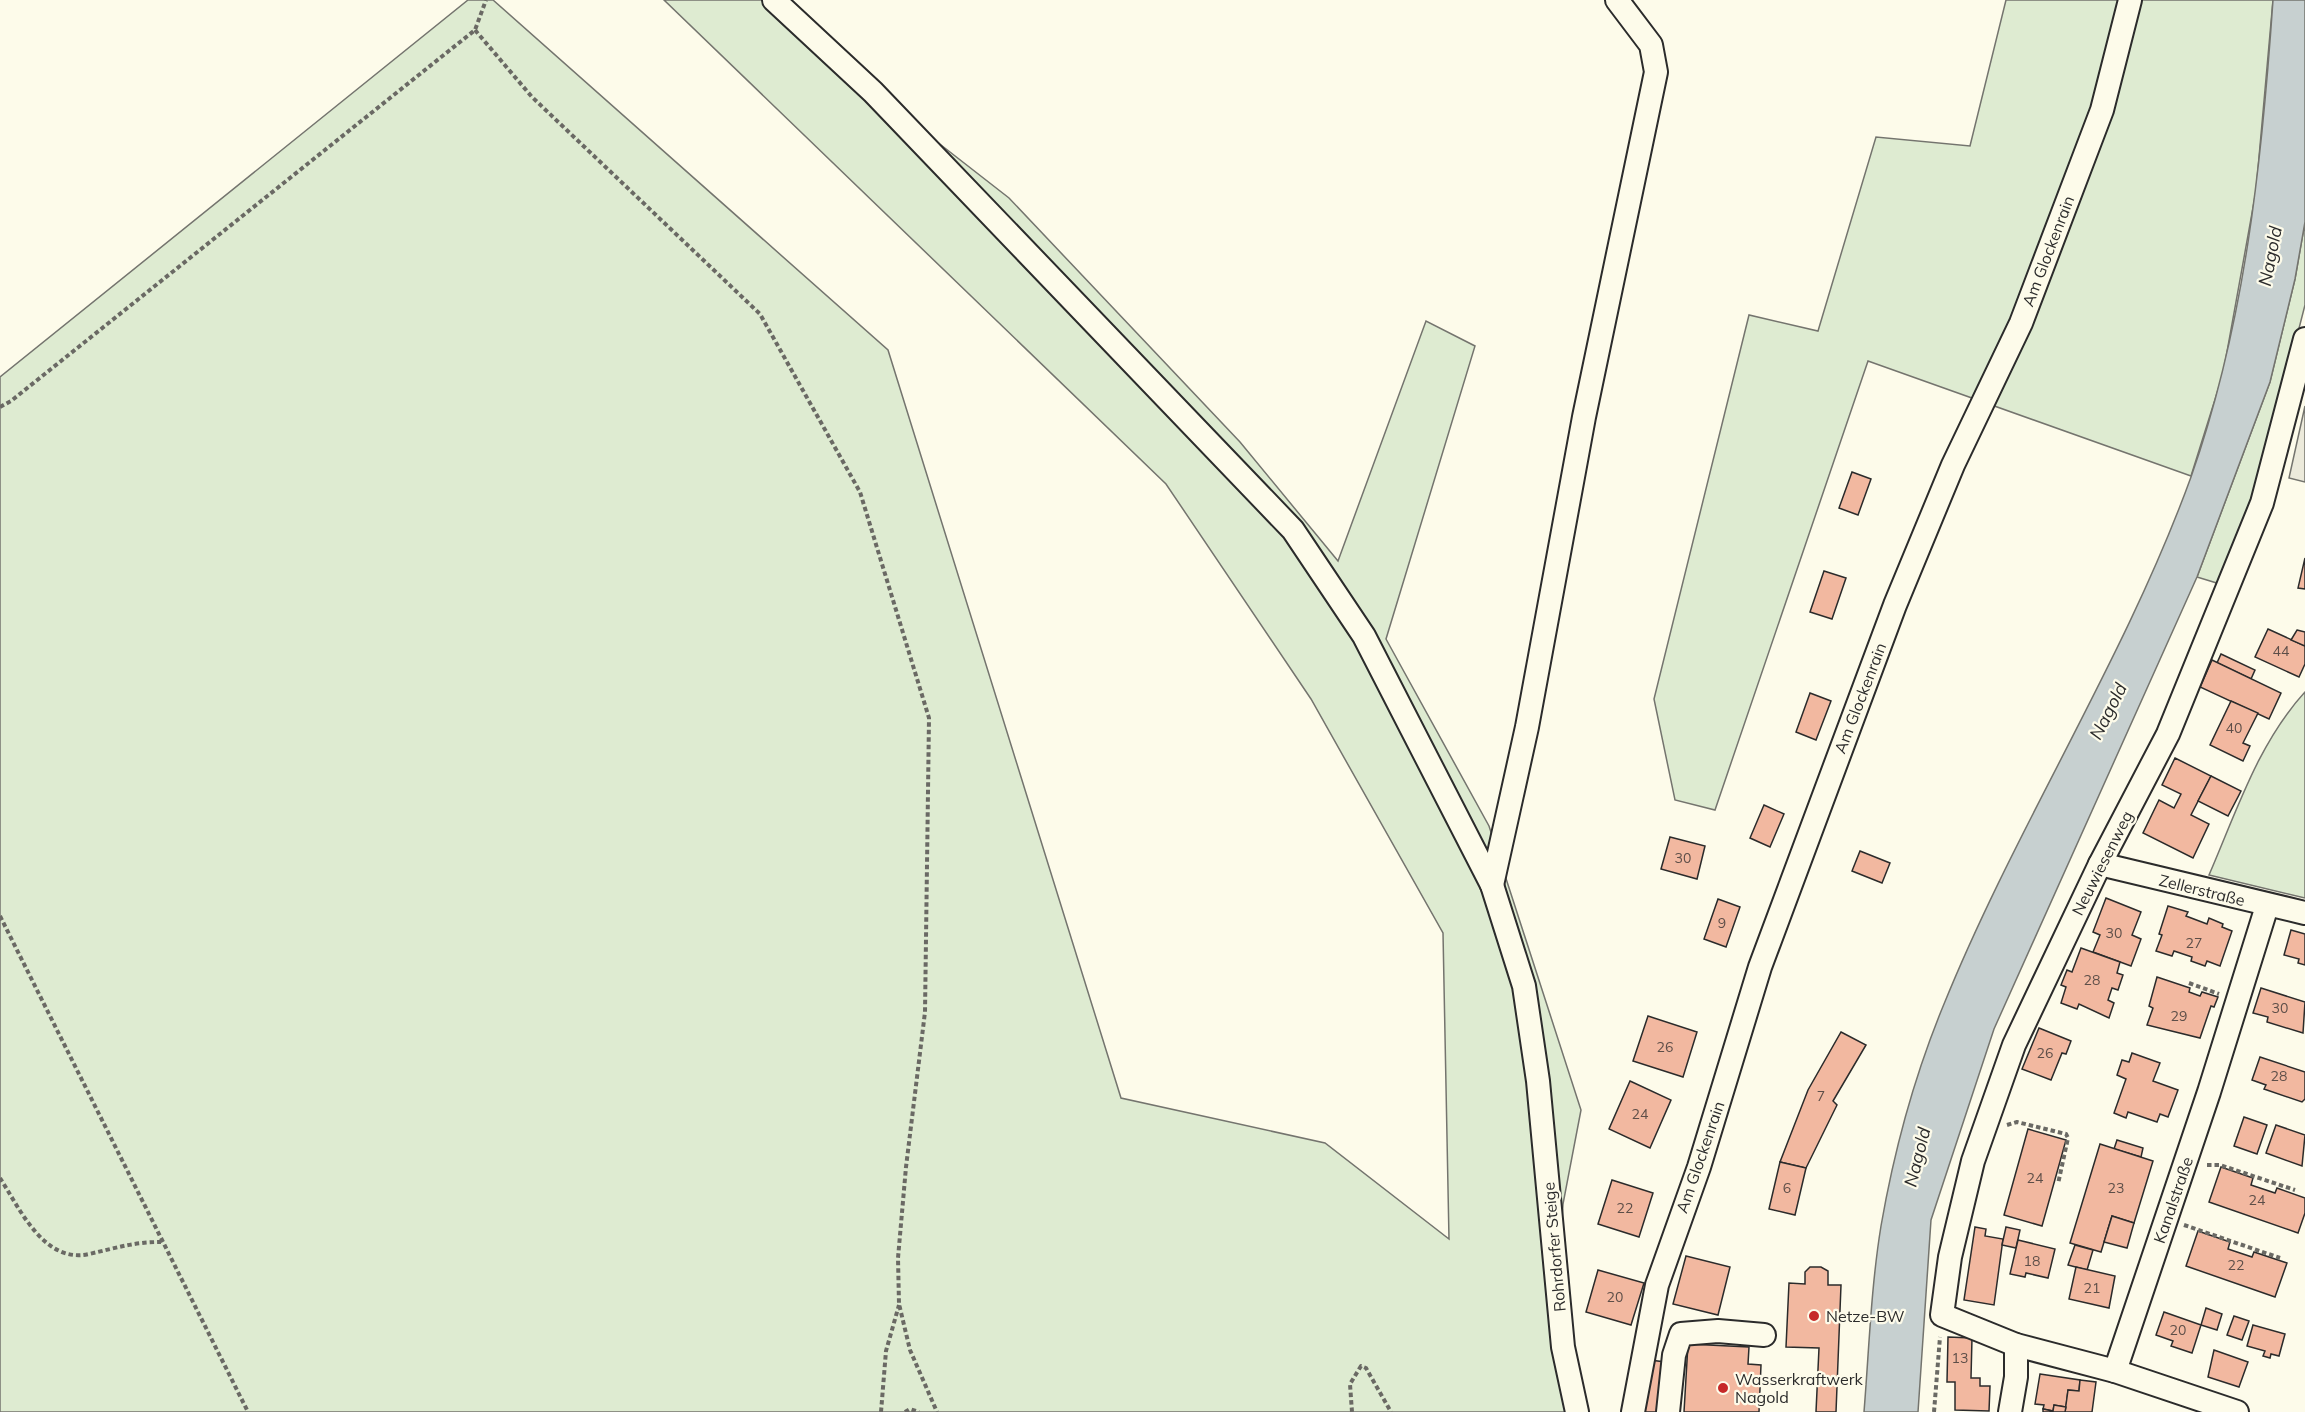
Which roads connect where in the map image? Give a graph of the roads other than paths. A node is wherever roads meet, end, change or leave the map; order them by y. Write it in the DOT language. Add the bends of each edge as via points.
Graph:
graph roads {
  1 [pos="774,0"];
  2 [pos="1617,0"];
  3 [pos="2130,0"];
  4 [pos="2305,339"];
  5 [pos="2100,864"];
  6 [pos="1492,885"];
  7 [pos="2267,906"];
  8 [pos="2305,913"];
  9 [pos="1764,1335"];
  10 [pos="2016,1345"];
  11 [pos="2115,1371"];
  12 [pos="1577,1412"];
  13 [pos="1634,1412"];
  14 [pos="1668,1412"];
  15 [pos="2010,1412"];
  16 [pos="2237,1412"];
  1 -- 6 [label="street, Rohrdorfer Steige" via="873,92 1293,530 1364,636"];
  2 -- 6 [label="street" via="1651,45 1656,72 1584,417 1527,727"];
  3 -- 13 [label="street, Am Glockenrain" via="2102,110 2020,323 1953,465 1895,605 1760,967 1700,1167 1657,1285"];
  4 -- 5 [label="street, Neuwiesenweg" via="2262,502 2168,734"];
  5 -- 7 [label="street, Zellerstraße"];
  5 -- 10 [label="street, Neuwiesenweg" via="2014,1045 1973,1161 1950,1257 1942,1315"];
  6 -- 12 [label="street, Rohrdorfer Steige" via="1524,986 1538,1081 1563,1347"];
  7 -- 8 [label="street, Zellerstraße"];
  7 -- 11 [label="street, Kanalstraße"];
  9 -- 14 [label="street" via="1718,1331 1680,1334"];
  10 -- 11 [label="street"];
  10 -- 15 [label="street"];
  11 -- 16 [label="street"];
}
